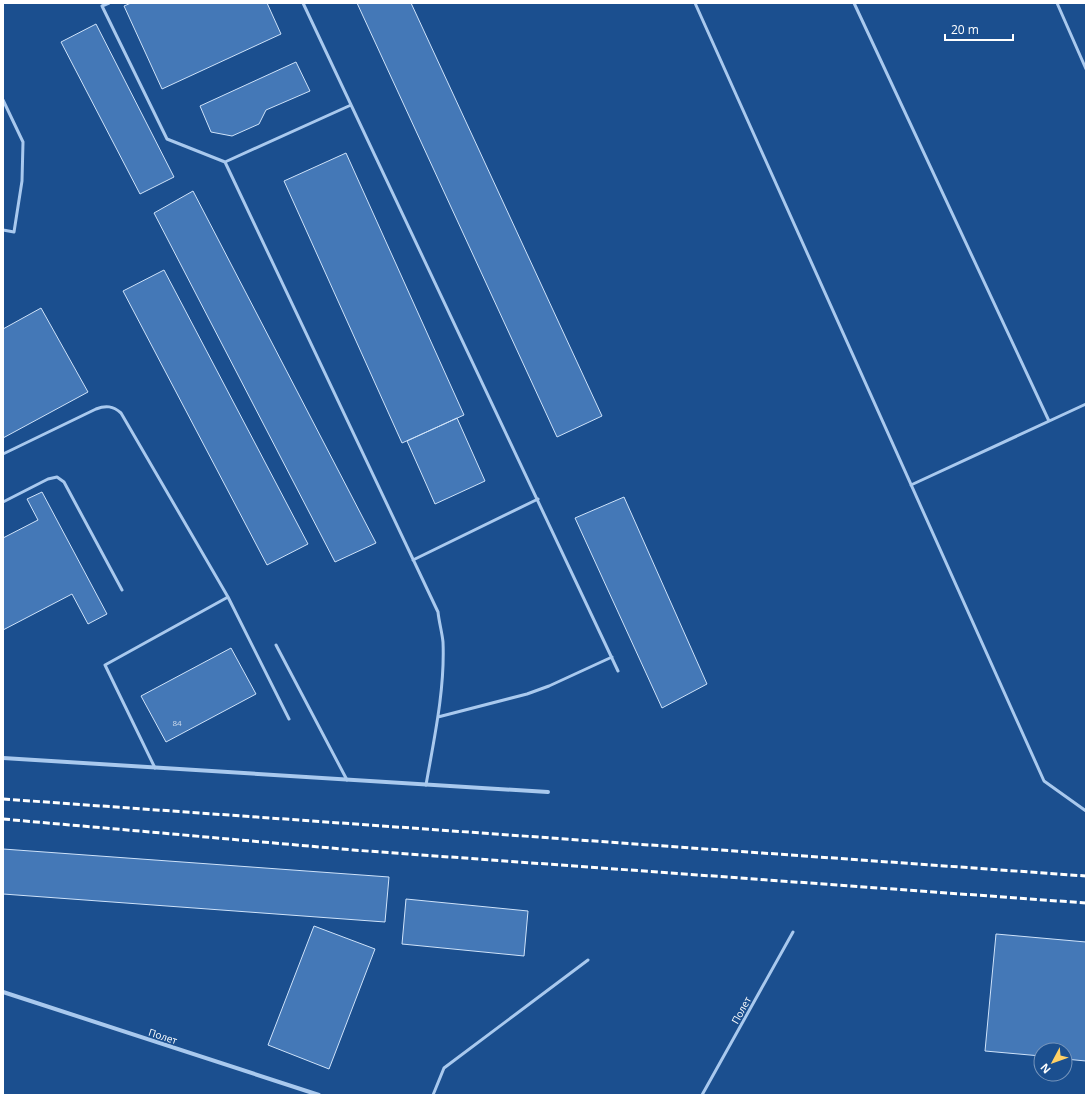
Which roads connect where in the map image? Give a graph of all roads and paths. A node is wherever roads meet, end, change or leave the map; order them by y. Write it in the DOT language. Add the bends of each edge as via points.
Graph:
graph roads {
  1 [pos="109,3"];
  2 [pos="303,3"];
  3 [pos="696,3"];
  4 [pos="854,3"];
  5 [pos="1057,3"];
  6 [pos="1086,70"];
  7 [pos="3,100"];
  8 [pos="351,105"];
  9 [pos="224,162"];
  10 [pos="3,230"];
  11 [pos="1086,404"];
  12 [pos="1049,421"];
  13 [pos="3,454"];
  14 [pos="911,485"];
  15 [pos="538,499"];
  16 [pos="3,502"];
  17 [pos="413,560"];
  18 [pos="122,590"];
  19 [pos="228,597"];
  20 [pos="276,645"];
  21 [pos="612,657"];
  22 [pos="618,671"];
  23 [pos="438,717"];
  24 [pos="289,719"];
  25 [pos="3,758"];
  26 [pos="155,768"];
  27 [pos="348,781"];
  28 [pos="426,785"];
  29 [pos="548,792"];
  30 [pos="1086,811"];
  31 [pos="793,932"];
  32 [pos="588,960"];
  33 [pos="3,992"];
  34 [pos="319,1095"];
  35 [pos="433,1095"];
  36 [pos="702,1095"];
  1 -- 9 [label="lane" via="102,6 168,139"];
  2 -- 8 [label="lane"];
  3 -- 14 [label="lane"];
  4 -- 12 [label="lane"];
  5 -- 6 [label="lane"];
  7 -- 10 [label="lane" via="23,142 22,181 14,232"];
  8 -- 9 [label="lane"];
  8 -- 15 [label="lane"];
  9 -- 17 [label="lane"];
  11 -- 12 [label="lane"];
  12 -- 14 [label="lane"];
  13 -- 19 [label="lane" via="96,409 105,406 116,408 122,413"];
  14 -- 30 [label="lane" via="1044,781"];
  15 -- 17 [label="lane"];
  15 -- 21 [label="lane"];
  16 -- 18 [label="lane" via="48,479 57,477 64,482"];
  17 -- 23 [label="lane" via="438,612 443,642"];
  19 -- 24 [label="lane"];
  19 -- 26 [label="lane" via="105,665"];
  20 -- 27 [label="lane"];
  21 -- 22 [label="lane"];
  21 -- 23 [label="lane" via="527,694"];
  23 -- 28 [label="lane"];
  25 -- 26 [label="street"];
  26 -- 27 [label="street"];
  27 -- 28 [label="street"];
  28 -- 29 [label="street"];
  31 -- 36 [label="lane, Полет"];
  32 -- 35 [label="lane" via="444,1068"];
  33 -- 34 [label="street, Полет"];
}
